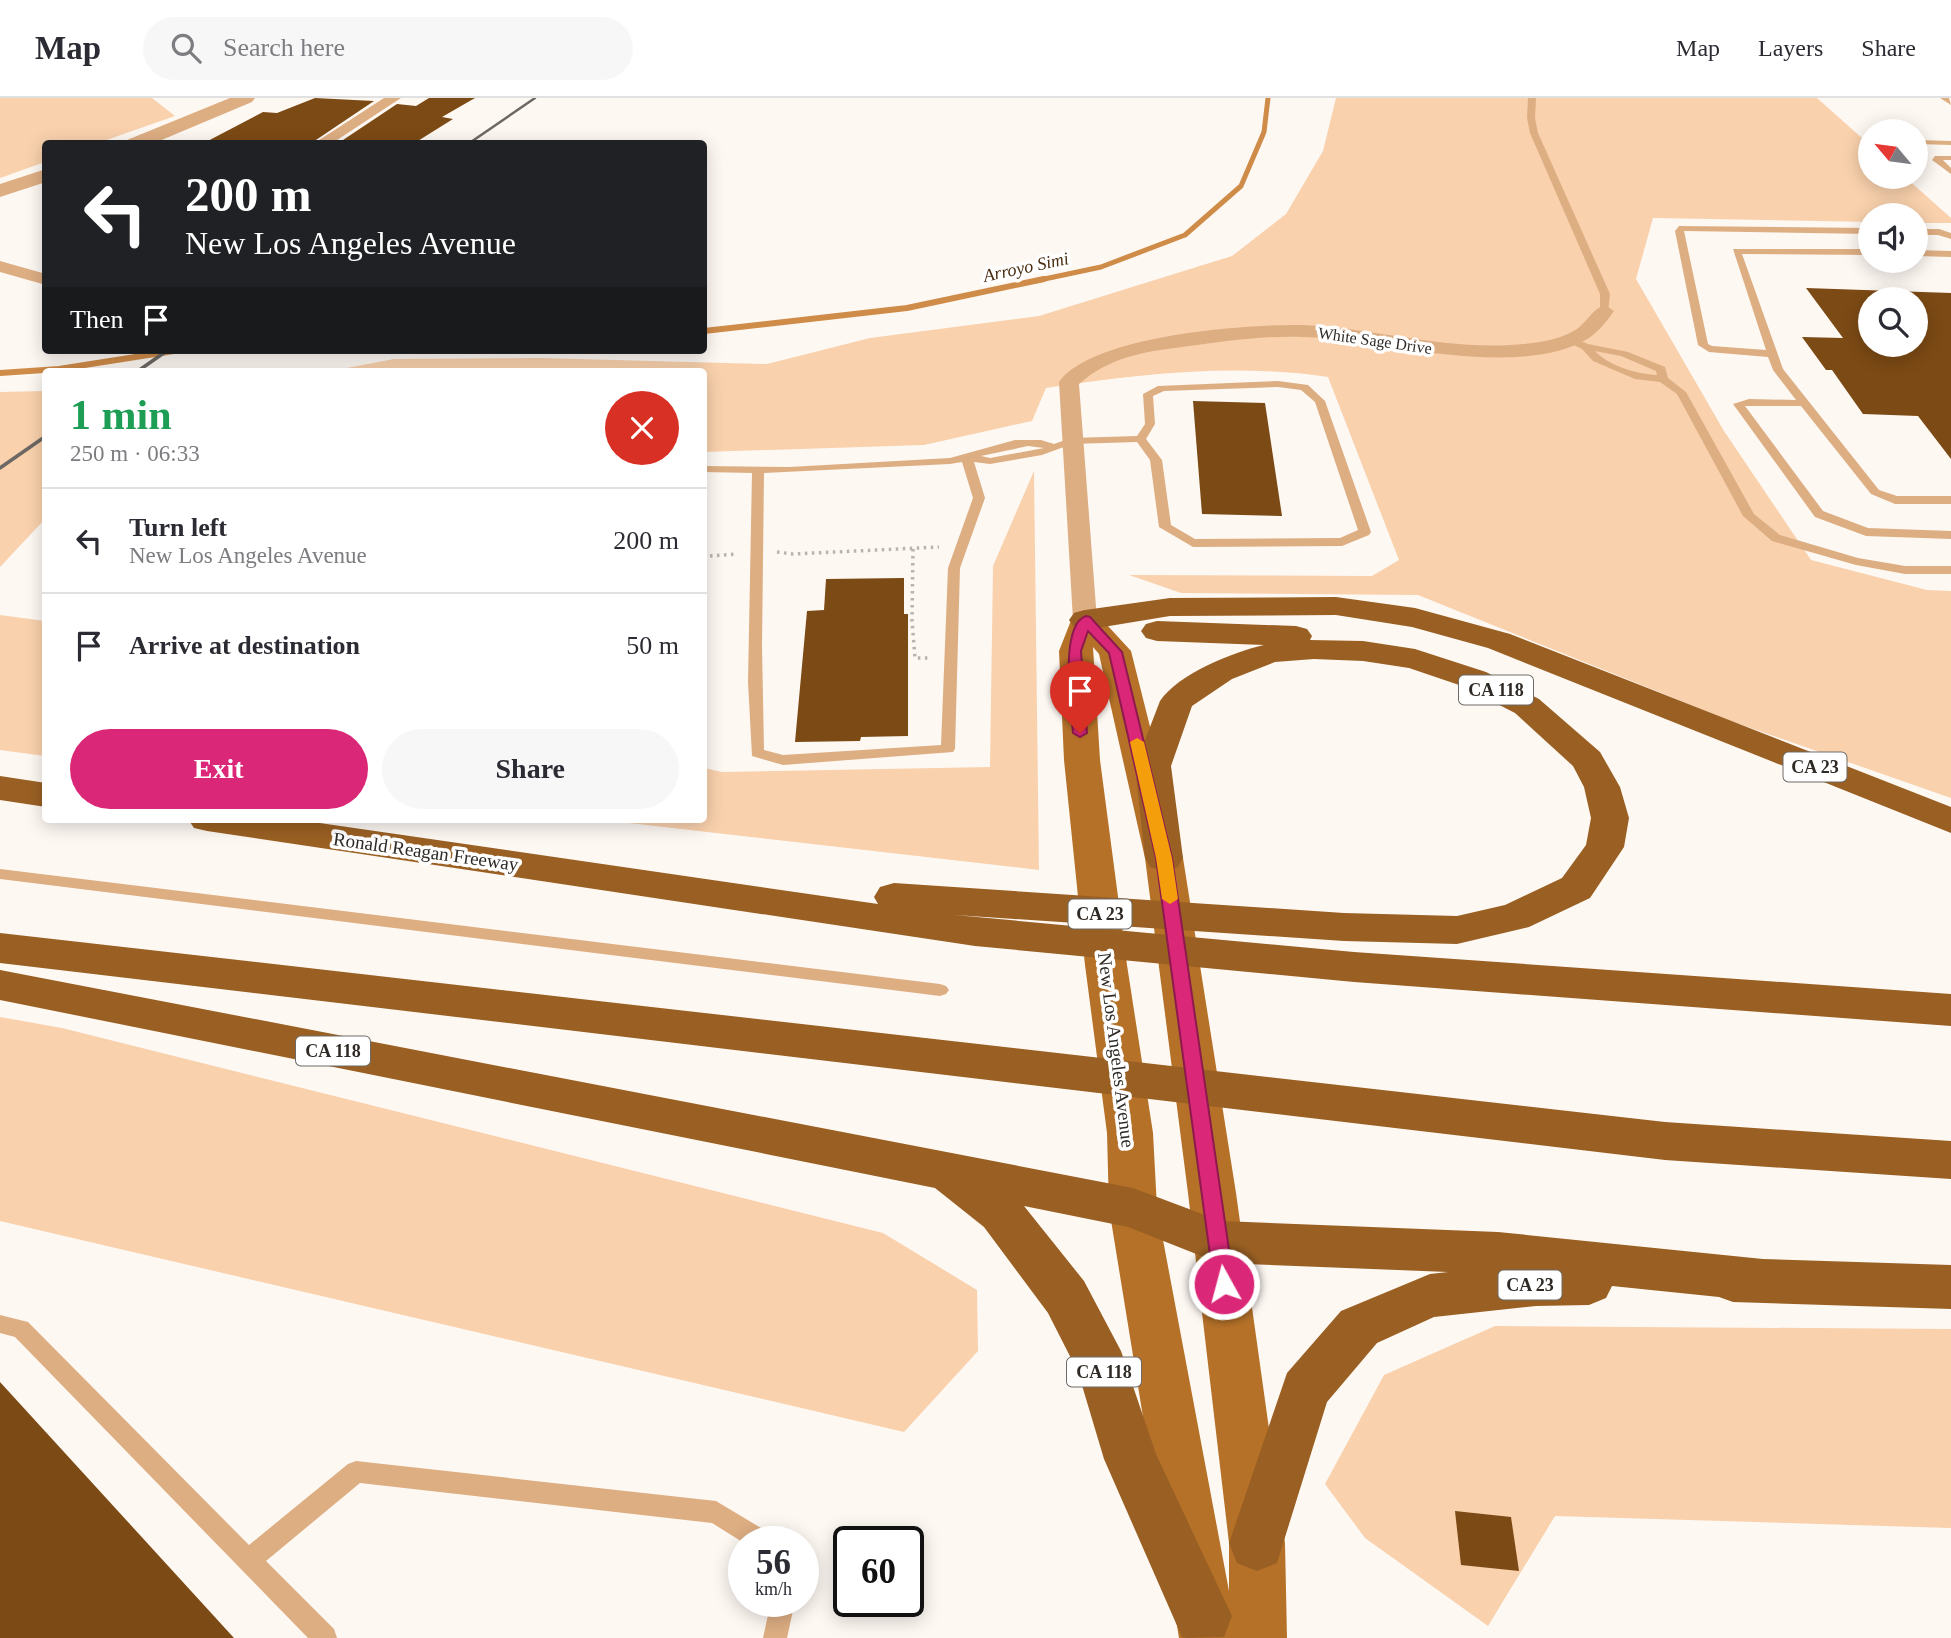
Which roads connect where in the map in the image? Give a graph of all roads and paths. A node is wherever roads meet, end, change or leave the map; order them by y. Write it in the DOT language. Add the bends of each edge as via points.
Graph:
graph roads {
  1 [pos="246,98"];
  2 [pos="394,98"];
  3 [pos="1532,98"];
  4 [pos="1944,98"];
  5 [pos="1951,103"];
  6 [pos="144,140"];
  7 [pos="326,140"];
  8 [pos="1928,143"];
  9 [pos="1951,143"];
  10 [pos="1928,153"];
  11 [pos="1934,158"];
  12 [pos="1951,159"];
  13 [pos="1951,172"];
  14 [pos="42,176"];
  15 [pos="0,191"];
  16 [pos="1858,231"];
  17 [pos="1928,232"];
  18 [pos="1951,236"];
  19 [pos="1858,252"];
  20 [pos="1928,253"];
  21 [pos="1951,254"];
  22 [pos="0,266"];
  23 [pos="42,279"];
  24 [pos="1605,312"];
  25 [pos="1578,343"];
  26 [pos="1772,354"];
  27 [pos="1663,379"];
  28 [pos="1804,403"];
  29 [pos="1140,439"];
  30 [pos="1062,444"];
  31 [pos="967,458"];
  32 [pos="707,468"];
  33 [pos="758,468"];
  34 [pos="1951,500"];
  35 [pos="1951,535"];
  36 [pos="944,547"];
  37 [pos="914,548"];
  38 [pos="757,553"];
  39 [pos="709,556"];
  40 [pos="1951,570"];
  41 [pos="1086,620"];
  42 [pos="951,657"];
  43 [pos="1415,659"];
  44 [pos="0,788"];
  45 [pos="42,794"];
  46 [pos="1951,821"];
  47 [pos="234,823"];
  48 [pos="1164,858"];
  49 [pos="0,874"];
  50 [pos="975,917"];
  51 [pos="0,948"];
  52 [pos="0,985"];
  53 [pos="940,990"];
  54 [pos="1951,1010"];
  55 [pos="1951,1160"];
  56 [pos="942,1170"];
  57 [pos="1133,1208"];
  58 [pos="1219,1242"];
  59 [pos="1758,1279"];
  60 [pos="1951,1287"];
  61 [pos="0,1324"];
  62 [pos="738,1526"];
  63 [pos="1257,1544"];
  64 [pos="248,1560"];
  65 [pos="780,1617"];
  66 [pos="1206,1627"];
  67 [pos="326,1638"];
  68 [pos="775,1638"];
  69 [pos="1258,1638"];
  1 -- 6 [label="street"];
  2 -- 7 [label="street"];
  3 -- 24 [label="lane, White Sage Drive" via="1534,133 1605,294"];
  4 -- 5 [label="lane"];
  8 -- 9 [label="lane"];
  10 -- 11 [label="lane"];
  11 -- 12 [label="lane"];
  11 -- 13 [label="lane"];
  14 -- 15 [label="street"];
  16 -- 26 [label="lane" via="1679,231 1703,345"];
  17 -- 18 [label="lane"];
  19 -- 26 [label="lane" via="1737,251"];
  20 -- 21 [label="lane"];
  22 -- 23 [label="street"];
  24 -- 25 [label="street, White Sage Drive"];
  25 -- 27 [label="lane" via="1597,359 1639,377"];
  25 -- 27 [label="lane" via="1636,357 1661,369"];
  25 -- 30 [label="street, White Sage Drive" via="1476,351 1298,331 1119,351 1094,361 1069,382"];
  26 -- 28 [label="lane" via="1778,370"];
  27 -- 40 [label="lane" via="1681,392 1749,516 1776,538 1905,570"];
  28 -- 34 [label="lane" via="1875,492 1895,500"];
  28 -- 35 [label="lane" via="1738,404 1819,514 1866,532"];
  29 -- 29 [label="lane" via="1150,424 1148,394 1162,388 1304,387 1320,401 1365,532 1342,542 1193,543 1165,527 1156,460"];
  29 -- 30 [label="lane"];
  30 -- 31 [label="lane" via="989,461"];
  30 -- 41 [label="street, White Sage Drive"];
  31 -- 33 [label="lane"];
  31 -- 42 [label="lane" via="979,498 954,568"];
  32 -- 33 [label="lane"];
  33 -- 38 [label="lane"];
  36 -- 37 [label="path"];
  37 -- 38 [label="path"];
  37 -- 42 [label="path" via="915,658"];
  38 -- 39 [label="path"];
  38 -- 42 [label="lane" via="753,684 757,754 783,760 948,749"];
  41 -- 43 [label="highway" via="1168,633 1329,636"];
  41 -- 46 [label="highway, CA 23" via="1170,607 1336,606 1415,618 1499,642"];
  41 -- 48 [label="main road" via="1115,652"];
  41 -- 57 [label="main road, New Los Angeles Avenue / CA 23" via="1075,651 1082,760 1130,1133"];
  43 -- 48 [label="highway, CA 118" via="1363,651 1270,653 1220,672 1177,701 1153,766"];
  43 -- 50 [label="highway, CA 118" via="1474,678 1527,706 1587,760 1602,787 1610,818 1605,847 1576,888 1515,917 1457,930"];
  44 -- 45 [label="highway"];
  47 -- 50 [label="highway, Ronald Reagan Freeway" via="604,877"];
  48 -- 58 [label="main road, CA 118"];
  49 -- 53 [label="lane"];
  50 -- 54 [label="highway" via="1354,967"];
  51 -- 55 [label="highway" via="1665,1141"];
  52 -- 56 [label="highway, CA 118"];
  56 -- 57 [label="highway"];
  56 -- 66 [label="highway, CA 118" via="1001,1213 1066,1297 1103,1368 1130,1459"];
  57 -- 58 [label="highway"];
  57 -- 66 [label="main road, New Los Angeles Avenue / CA 23"];
  58 -- 59 [label="highway" via="1498,1253"];
  58 -- 63 [label="main road, CA 118"];
  59 -- 60 [label="highway, CA 23"];
  59 -- 63 [label="highway, CA 23" via="1536,1284 1430,1296 1359,1327 1305,1391"];
  61 -- 64 [label="lane" via="21,1329"];
  62 -- 64 [label="lane" via="716,1512 356,1472"];
  63 -- 69 [label="main road, CA 23"];
  64 -- 67 [label="lane"];
  65 -- 68 [label="lane"];
}
